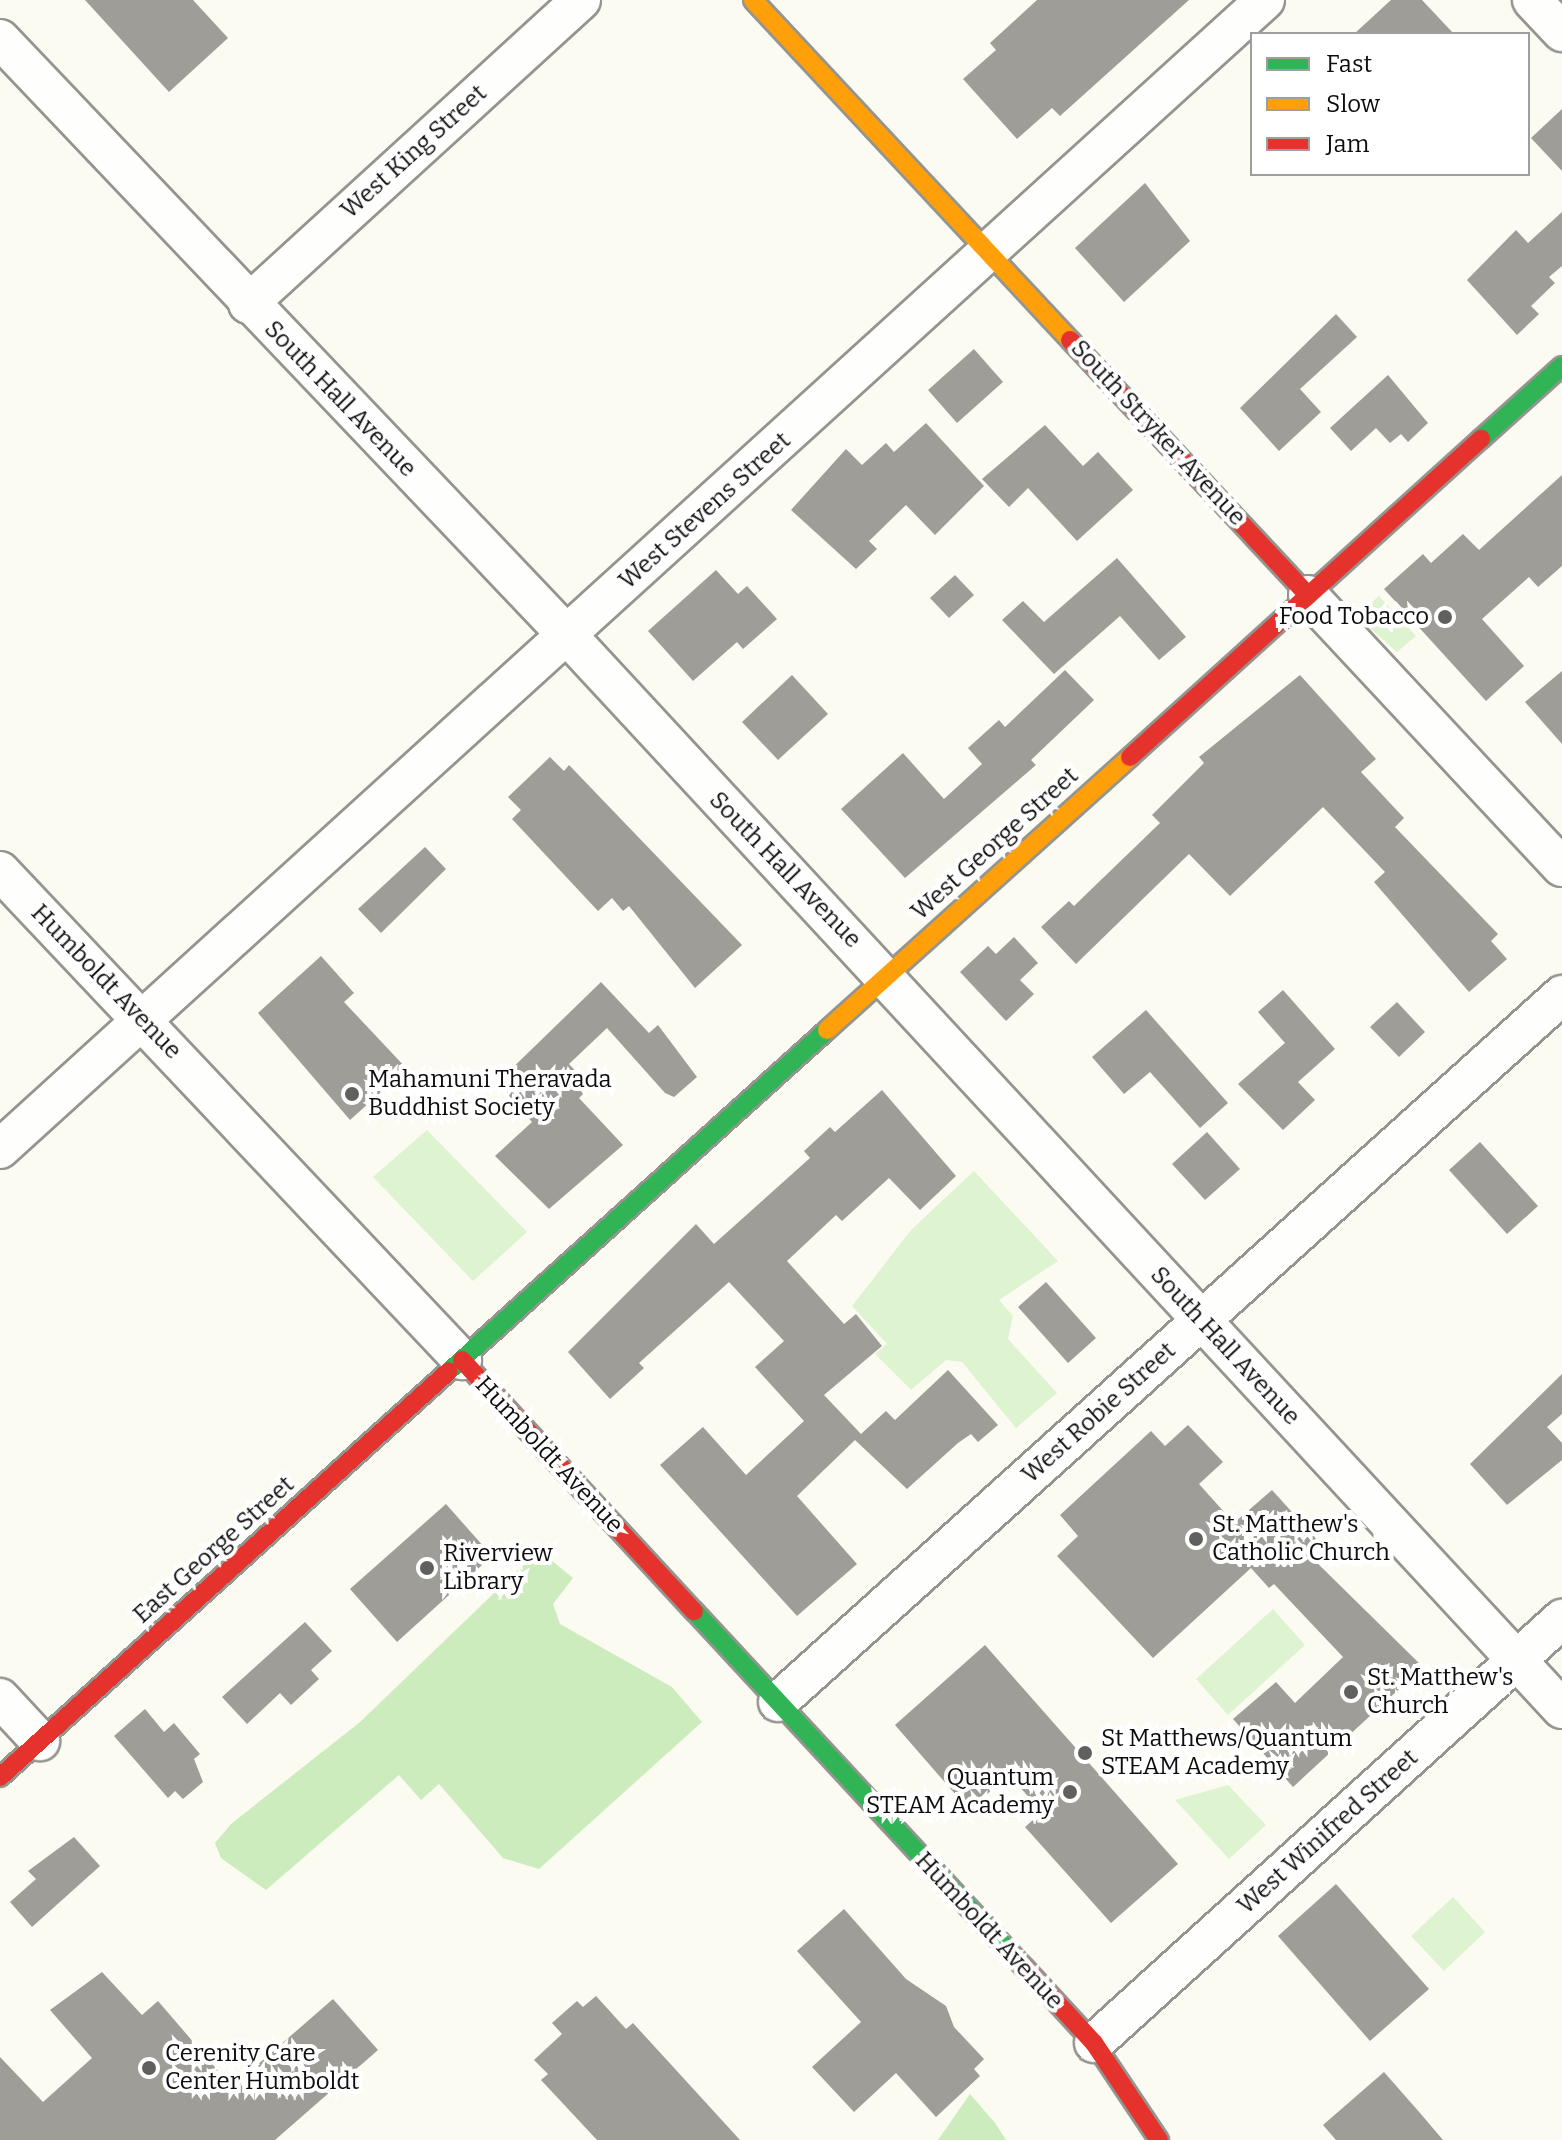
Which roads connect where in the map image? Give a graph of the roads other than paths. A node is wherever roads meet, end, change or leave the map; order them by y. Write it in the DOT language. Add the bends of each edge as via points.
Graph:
graph roads {
  1 [pos="581,0"];
  2 [pos="753,0"];
  3 [pos="1265,0"];
  4 [pos="1532,0"];
  5 [pos="1562,32"];
  6 [pos="0,39"];
  7 [pos="990,252"];
  8 [pos="248,304"];
  9 [pos="1562,366"];
  10 [pos="1308,595"];
  11 [pos="567,635"];
  12 [pos="1562,867"];
  13 [pos="0,871"];
  14 [pos="885,976"];
  15 [pos="1562,995"];
  16 [pos="144,1020"];
  17 [pos="0,1149"];
  18 [pos="1201,1321"];
  19 [pos="462,1360"];
  20 [pos="1562,1619"];
  21 [pos="1517,1661"];
  22 [pos="0,1698"];
  23 [pos="778,1702"];
  24 [pos="1562,1709"];
  25 [pos="40,1741"];
  26 [pos="0,1777"];
  27 [pos="1094,2043"];
  28 [pos="1159,2140"];
  1 -- 8 [label="street, West King Street"];
  2 -- 7 [label="street, South Stryker Avenue"];
  3 -- 7 [label="street, West Stevens Street"];
  4 -- 5 [label="street"];
  6 -- 8 [label="street, South Hall Avenue"];
  7 -- 10 [label="street, South Stryker Avenue"];
  7 -- 11 [label="street, West Stevens Street"];
  8 -- 11 [label="street, South Hall Avenue"];
  9 -- 10 [label="street, West George Street"];
  10 -- 12 [label="street, South Stryker Avenue"];
  10 -- 14 [label="street, West George Street"];
  11 -- 14 [label="street, South Hall Avenue"];
  11 -- 16 [label="street, West Stevens Street"];
  13 -- 16 [label="street, Humboldt Avenue"];
  14 -- 18 [label="street, South Hall Avenue"];
  14 -- 19 [label="street, West George Street"];
  15 -- 18 [label="street, West Robie Street"];
  16 -- 17 [label="street, West Stevens Street"];
  16 -- 19 [label="street, Humboldt Avenue"];
  18 -- 21 [label="street, South Hall Avenue"];
  18 -- 23 [label="street, West Robie Street"];
  19 -- 23 [label="street, Humboldt Avenue"];
  19 -- 25 [label="street, East George Street"];
  20 -- 21 [label="street, West Winifred Street"];
  21 -- 24 [label="street, South Hall Avenue"];
  21 -- 27 [label="street, West Winifred Street"];
  22 -- 25 [label="street"];
  23 -- 27 [label="street, Humboldt Avenue"];
  25 -- 26 [label="street, East George Street"];
  27 -- 28 [label="street, Humboldt Avenue"];
}
